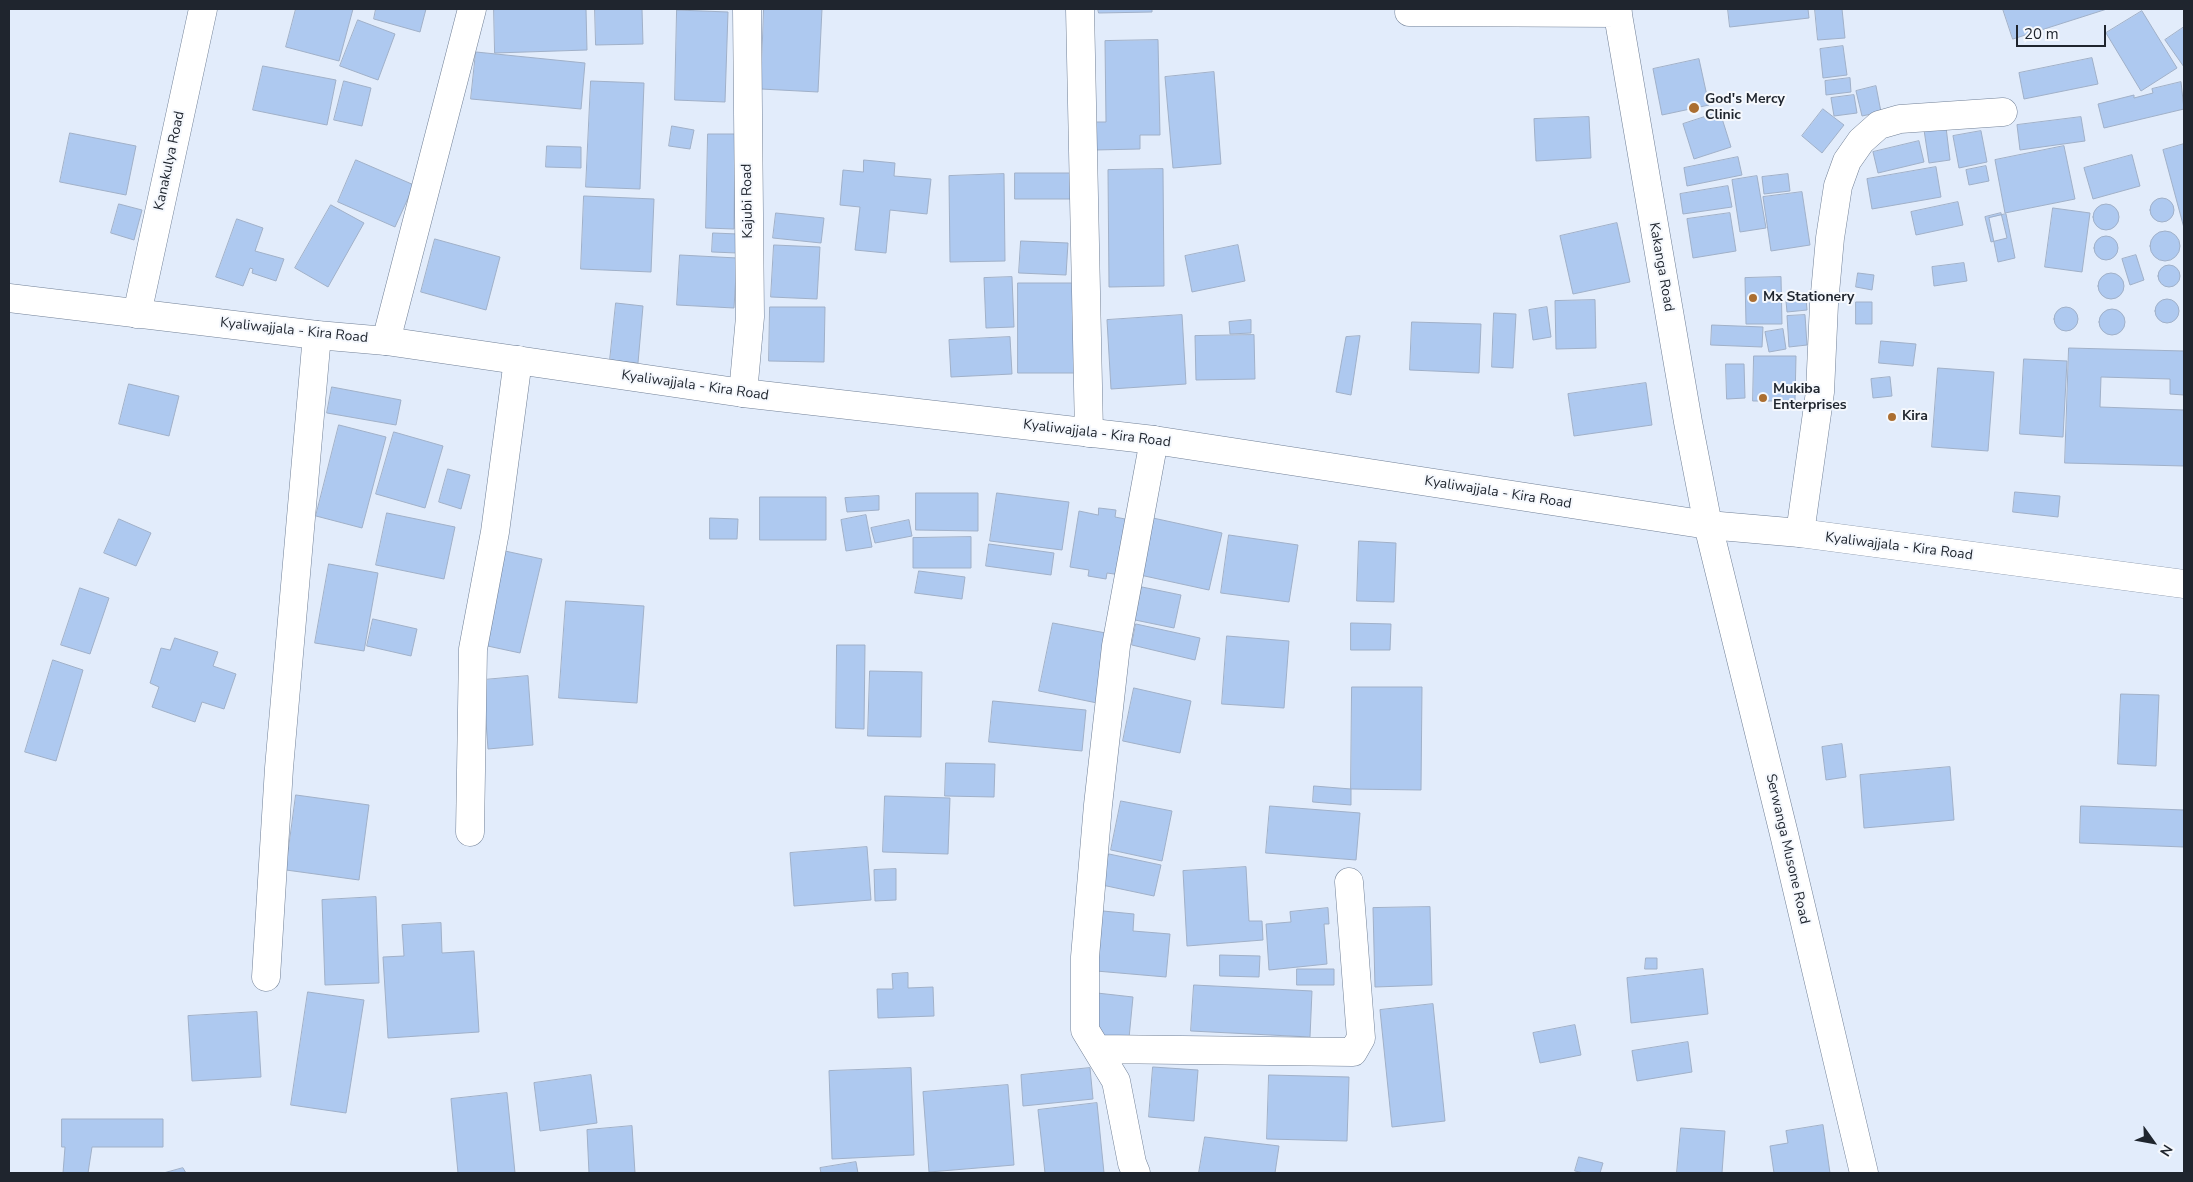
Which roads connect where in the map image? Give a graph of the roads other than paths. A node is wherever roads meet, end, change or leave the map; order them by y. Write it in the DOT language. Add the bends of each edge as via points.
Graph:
graph roads {
  1 [pos="203,9"];
  2 [pos="472,9"];
  3 [pos="747,9"];
  4 [pos="1080,9"];
  5 [pos="1617,11"];
  6 [pos="1409,12"];
  7 [pos="2003,112"];
  8 [pos="9,298"];
  9 [pos="137,314"];
  10 [pos="317,335"];
  11 [pos="386,341"];
  12 [pos="518,360"];
  13 [pos="743,393"];
  14 [pos="1089,433"];
  15 [pos="1154,440"];
  16 [pos="1708,525"];
  17 [pos="1800,534"];
  18 [pos="2184,584"];
  19 [pos="470,832"];
  20 [pos="1349,882"];
  21 [pos="266,977"];
  22 [pos="1097,1049"];
  23 [pos="1136,1173"];
  24 [pos="1864,1173"];
  1 -- 9 [label="street, Kanakulya Road"];
  2 -- 11 [label="street"];
  3 -- 13 [label="street, Kajubi Road" via="750,317"];
  4 -- 14 [label="street"];
  5 -- 6 [label="street"];
  5 -- 16 [label="street, Kakanga Road"];
  7 -- 17 [label="street" via="1900,119 1879,125 1861,141 1847,161 1838,186 1830,238 1820,392"];
  8 -- 9 [label="street, Kyaliwajjala - Kira Road"];
  9 -- 10 [label="street, Kyaliwajjala - Kira Road"];
  10 -- 11 [label="street, Kyaliwajjala - Kira Road"];
  10 -- 21 [label="street" via="278,768"];
  11 -- 12 [label="street, Kyaliwajjala - Kira Road"];
  12 -- 13 [label="street, Kyaliwajjala - Kira Road"];
  12 -- 19 [label="street" via="495,532 473,648"];
  13 -- 14 [label="street, Kyaliwajjala - Kira Road"];
  14 -- 15 [label="street, Kyaliwajjala - Kira Road"];
  15 -- 16 [label="street, Kyaliwajjala - Kira Road"];
  15 -- 22 [label="street" via="1116,646 1098,805 1085,957 1084,1030"];
  16 -- 17 [label="street, Kyaliwajjala - Kira Road"];
  16 -- 24 [label="street, Serwanga Musone Road"];
  17 -- 18 [label="street, Kyaliwajjala - Kira Road"];
  20 -- 22 [label="street" via="1361,1038 1353,1052"];
  22 -- 23 [label="street" via="1116,1081"];
}
